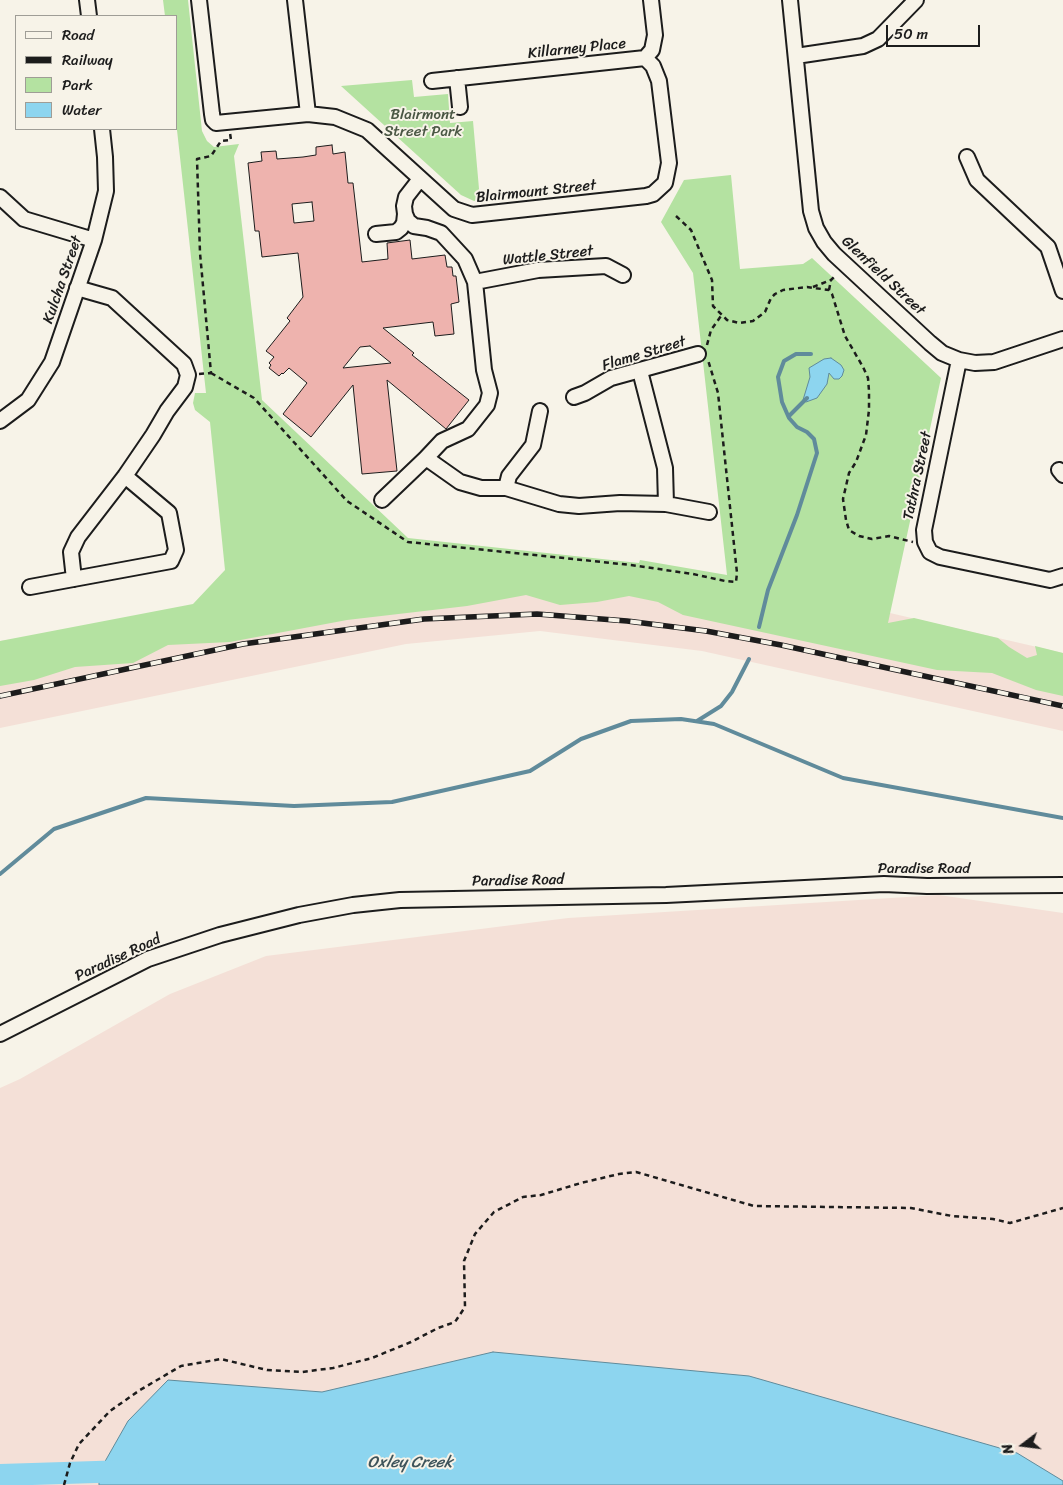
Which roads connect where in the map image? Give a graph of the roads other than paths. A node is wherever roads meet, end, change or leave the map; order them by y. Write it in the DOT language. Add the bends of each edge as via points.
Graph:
graph roads {
  1 [pos="87,0"];
  2 [pos="199,0"];
  3 [pos="295,0"];
  4 [pos="651,0"];
  5 [pos="790,0"];
  6 [pos="916,0"];
  7 [pos="89,15"];
  8 [pos="796,56"];
  9 [pos="645,58"];
  10 [pos="457,78"];
  11 [pos="432,81"];
  12 [pos="460,107"];
  13 [pos="308,114"];
  14 [pos="102,130"];
  15 [pos="967,157"];
  16 [pos="420,179"];
  17 [pos="653,194"];
  18 [pos="0,197"];
  19 [pos="405,214"];
  20 [pos="376,234"];
  21 [pos="94,240"];
  22 [pos="623,275"];
  23 [pos="475,282"];
  24 [pos="77,288"];
  25 [pos="1063,291"];
  26 [pos="1063,339"];
  27 [pos="698,354"];
  28 [pos="959,360"];
  29 [pos="640,371"];
  30 [pos="574,397"];
  31 [pos="540,411"];
  32 [pos="0,421"];
  33 [pos="426,458"];
  34 [pos="125,476"];
  35 [pos="506,488"];
  36 [pos="382,500"];
  37 [pos="666,504"];
  38 [pos="709,512"];
  39 [pos="1063,576"];
  40 [pos="74,579"];
  41 [pos="30,587"];
  42 [pos="1063,885"];
  43 [pos="0,1034"];
  1 -- 7 [label="street"];
  2 -- 13 [label="street, Blairmount Street" via="213,120 222,122"];
  3 -- 13 [label="street"];
  4 -- 9 [label="street" via="654,35 652,50"];
  5 -- 8 [label="street, Glenfield Street"];
  6 -- 8 [label="street" via="878,39 863,46"];
  8 -- 28 [label="street, Glenfield Street" via="811,211 816,228 834,254 942,353"];
  9 -- 10 [label="street, Killarney Place"];
  9 -- 17 [label="street, Killarney Place" via="653,66 659,81 668,163 665,183"];
  10 -- 11 [label="street, Killarney Place"];
  10 -- 12 [label="street"];
  13 -- 16 [label="street, Blairmount Street" via="335,117 367,130"];
  14 -- 21 [label="street, Kulcha Street" via="106,191"];
  15 -- 25 [label="street" via="977,180 1048,247"];
  16 -- 17 [label="street, Blairmount Street" via="454,209 472,216"];
  16 -- 19 [label="street" via="406,197"];
  18 -- 21 [label="street" via="24,220"];
  19 -- 20 [label="street" via="404,223 396,232"];
  19 -- 23 [label="street" via="414,226 441,234 465,259"];
  21 -- 24 [label="street, Kulcha Street"];
  22 -- 23 [label="street, Wattle Street" via="606,266 538,270"];
  23 -- 33 [label="street" via="484,370 490,393 487,405 468,429 442,441"];
  24 -- 32 [label="street, Kulcha Street" via="52,362 28,400"];
  24 -- 34 [label="street" via="112,298 184,364 188,375 185,386"];
  26 -- 28 [label="street, Glenfield Street" via="994,362"];
  27 -- 29 [label="street, Flame Street"];
  28 -- 39 [label="street, Tathra Street" via="924,530 925,542 930,552 940,557 1050,580"];
  29 -- 30 [label="street, Flame Street" via="612,378"];
  29 -- 37 [label="street" via="665,468"];
  31 -- 35 [label="street" via="533,445 509,476"];
  33 -- 35 [label="street" via="460,482 481,488"];
  33 -- 36 [label="street"];
  34 -- 40 [label="street" via="78,537 71,552"];
  34 -- 40 [label="street" via="169,513 176,550 171,561"];
  35 -- 37 [label="street" via="559,504"];
  37 -- 38 [label="street"];
  40 -- 41 [label="street"];
  42 -- 43 [label="street, Paradise Road" via="884,884 666,895 400,900 353,905 220,935 148,959"];
}
